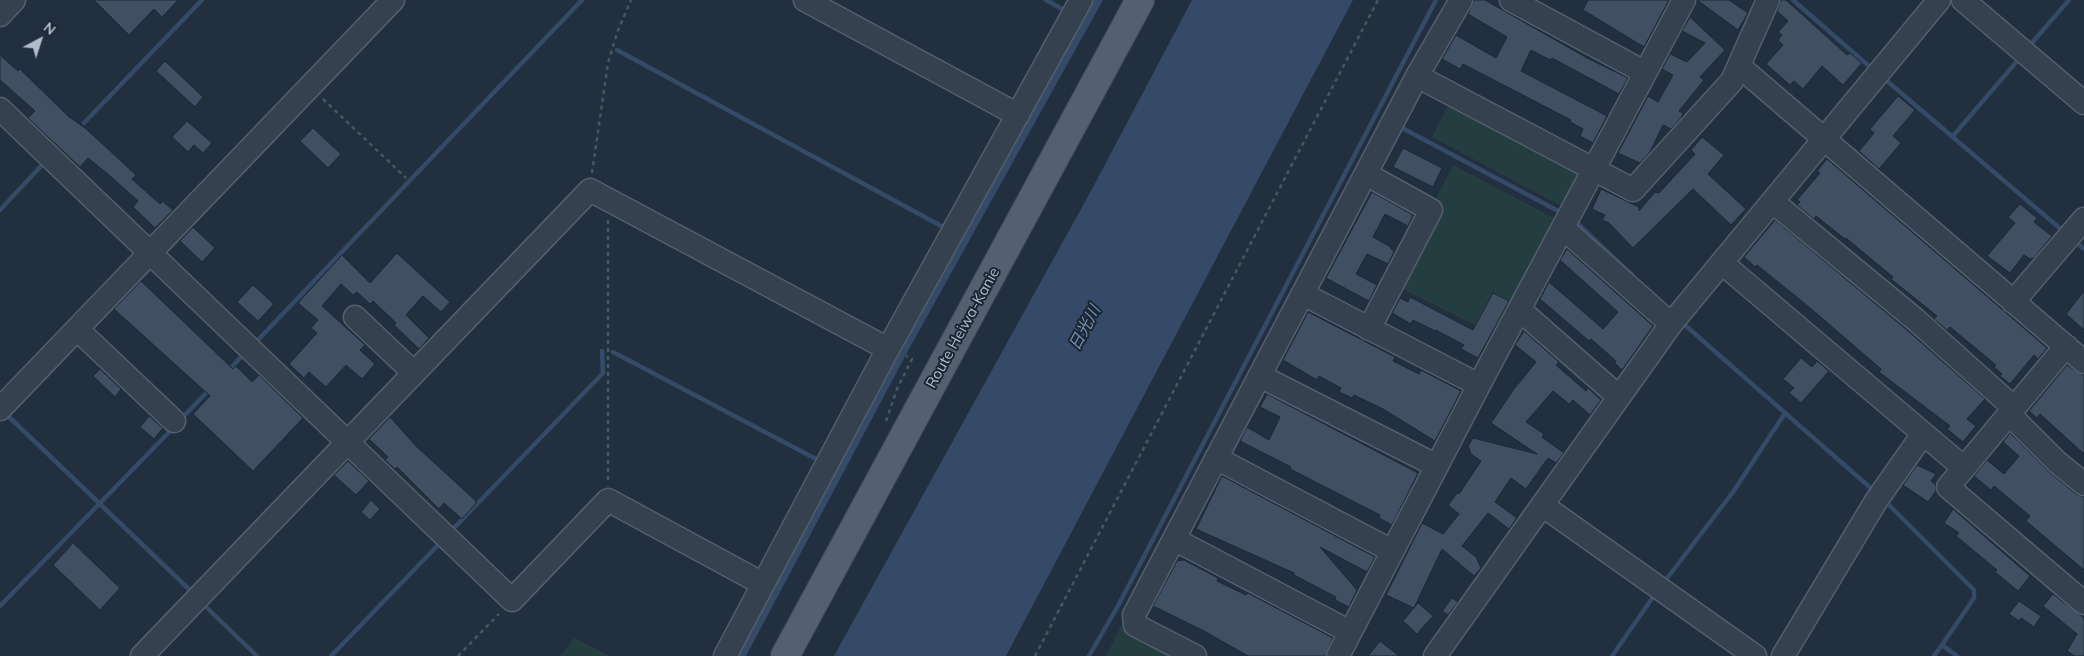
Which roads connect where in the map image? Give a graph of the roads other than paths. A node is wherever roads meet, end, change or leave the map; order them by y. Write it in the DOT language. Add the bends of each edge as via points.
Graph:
graph roads {
  1 [pos="14,0"];
  2 [pos="393,0"];
  3 [pos="805,0"];
  4 [pos="1081,0"];
  5 [pos="1140,0"];
  6 [pos="1461,0"];
  7 [pos="1511,0"];
  8 [pos="1684,0"];
  9 [pos="1768,0"];
  10 [pos="1939,0"];
  11 [pos="1963,0"];
  12 [pos="0,15"];
  13 [pos="1739,66"];
  14 [pos="1644,72"];
  15 [pos="1417,76"];
  16 [pos="2084,103"];
  17 [pos="0,109"];
  18 [pos="1018,115"];
  19 [pos="1824,140"];
  20 [pos="1594,169"];
  21 [pos="1366,174"];
  22 [pos="1773,202"];
  23 [pos="2084,218"];
  24 [pos="1563,228"];
  25 [pos="150,254"];
  26 [pos="1722,263"];
  27 [pos="1303,294"];
  28 [pos="2013,302"];
  29 [pos="1520,310"];
  30 [pos="355,317"];
  31 [pos="1671,324"];
  32 [pos="77,329"];
  33 [pos="1369,329"];
  34 [pos="2066,346"];
  35 [pos="888,349"];
  36 [pos="2084,362"];
  37 [pos="414,373"];
  38 [pos="1260,376"];
  39 [pos="1479,385"];
  40 [pos="1619,397"];
  41 [pos="0,409"];
  42 [pos="2012,411"];
  43 [pos="174,422"];
  44 [pos="1923,434"];
  45 [pos="346,443"];
  46 [pos="1216,458"];
  47 [pos="1436,466"];
  48 [pos="1964,468"];
  49 [pos="2084,484"];
  50 [pos="1542,505"];
  51 [pos="1174,539"];
  52 [pos="1392,551"];
  53 [pos="763,584"];
  54 [pos="2084,603"];
  55 [pos="1350,632"];
  56 [pos="1186,654"];
  57 [pos="142,656"];
  58 [pos="724,656"];
  59 [pos="785,656"];
  60 [pos="1338,656"];
  61 [pos="1435,656"];
  62 [pos="1754,656"];
  63 [pos="1783,656"];
  1 -- 12 [label="street"];
  2 -- 25 [label="street"];
  3 -- 18 [label="street"];
  4 -- 18 [label="street"];
  5 -- 59 [label="main road, Route Heiwa-Kanie"];
  6 -- 15 [label="street"];
  7 -- 14 [label="street"];
  8 -- 14 [label="street"];
  9 -- 13 [label="street"];
  10 -- 19 [label="street"];
  11 -- 16 [label="street"];
  13 -- 19 [label="street"];
  13 -- 20 [label="street" via="1732,81 1633,190"];
  14 -- 20 [label="street"];
  15 -- 20 [label="street"];
  15 -- 21 [label="street"];
  17 -- 25 [label="street"];
  18 -- 35 [label="street"];
  19 -- 22 [label="street"];
  19 -- 28 [label="street"];
  20 -- 24 [label="street"];
  21 -- 27 [label="street"];
  21 -- 33 [label="street" via="1431,210"];
  22 -- 26 [label="street"];
  22 -- 42 [label="street" via="1916,320"];
  23 -- 28 [label="street"];
  24 -- 29 [label="street"];
  24 -- 31 [label="street"];
  25 -- 32 [label="street"];
  25 -- 45 [label="street"];
  26 -- 31 [label="street"];
  26 -- 44 [label="street"];
  27 -- 33 [label="street"];
  27 -- 38 [label="street"];
  28 -- 34 [label="street"];
  29 -- 39 [label="street"];
  29 -- 40 [label="street"];
  30 -- 37 [label="street"];
  31 -- 40 [label="street"];
  32 -- 41 [label="street"];
  32 -- 43 [label="street"];
  33 -- 39 [label="street"];
  34 -- 36 [label="street"];
  34 -- 42 [label="street"];
  35 -- 37 [label="street" via="599,194"];
  35 -- 53 [label="street"];
  37 -- 45 [label="street"];
  38 -- 46 [label="street"];
  38 -- 47 [label="street"];
  39 -- 47 [label="street"];
  40 -- 50 [label="street"];
  42 -- 48 [label="street"];
  42 -- 49 [label="street" via="2058,462"];
  44 -- 48 [label="street"];
  44 -- 63 [label="street" via="1876,501"];
  45 -- 53 [label="street" via="512,600 608,500"];
  45 -- 57 [label="street"];
  46 -- 51 [label="street"];
  46 -- 52 [label="street"];
  47 -- 52 [label="street"];
  48 -- 54 [label="street" via="1948,487"];
  50 -- 61 [label="street"];
  50 -- 62 [label="street"];
  51 -- 55 [label="street"];
  51 -- 56 [label="street" via="1134,615 1135,625"];
  52 -- 55 [label="street"];
  53 -- 58 [label="street"];
  55 -- 60 [label="street"];
}
